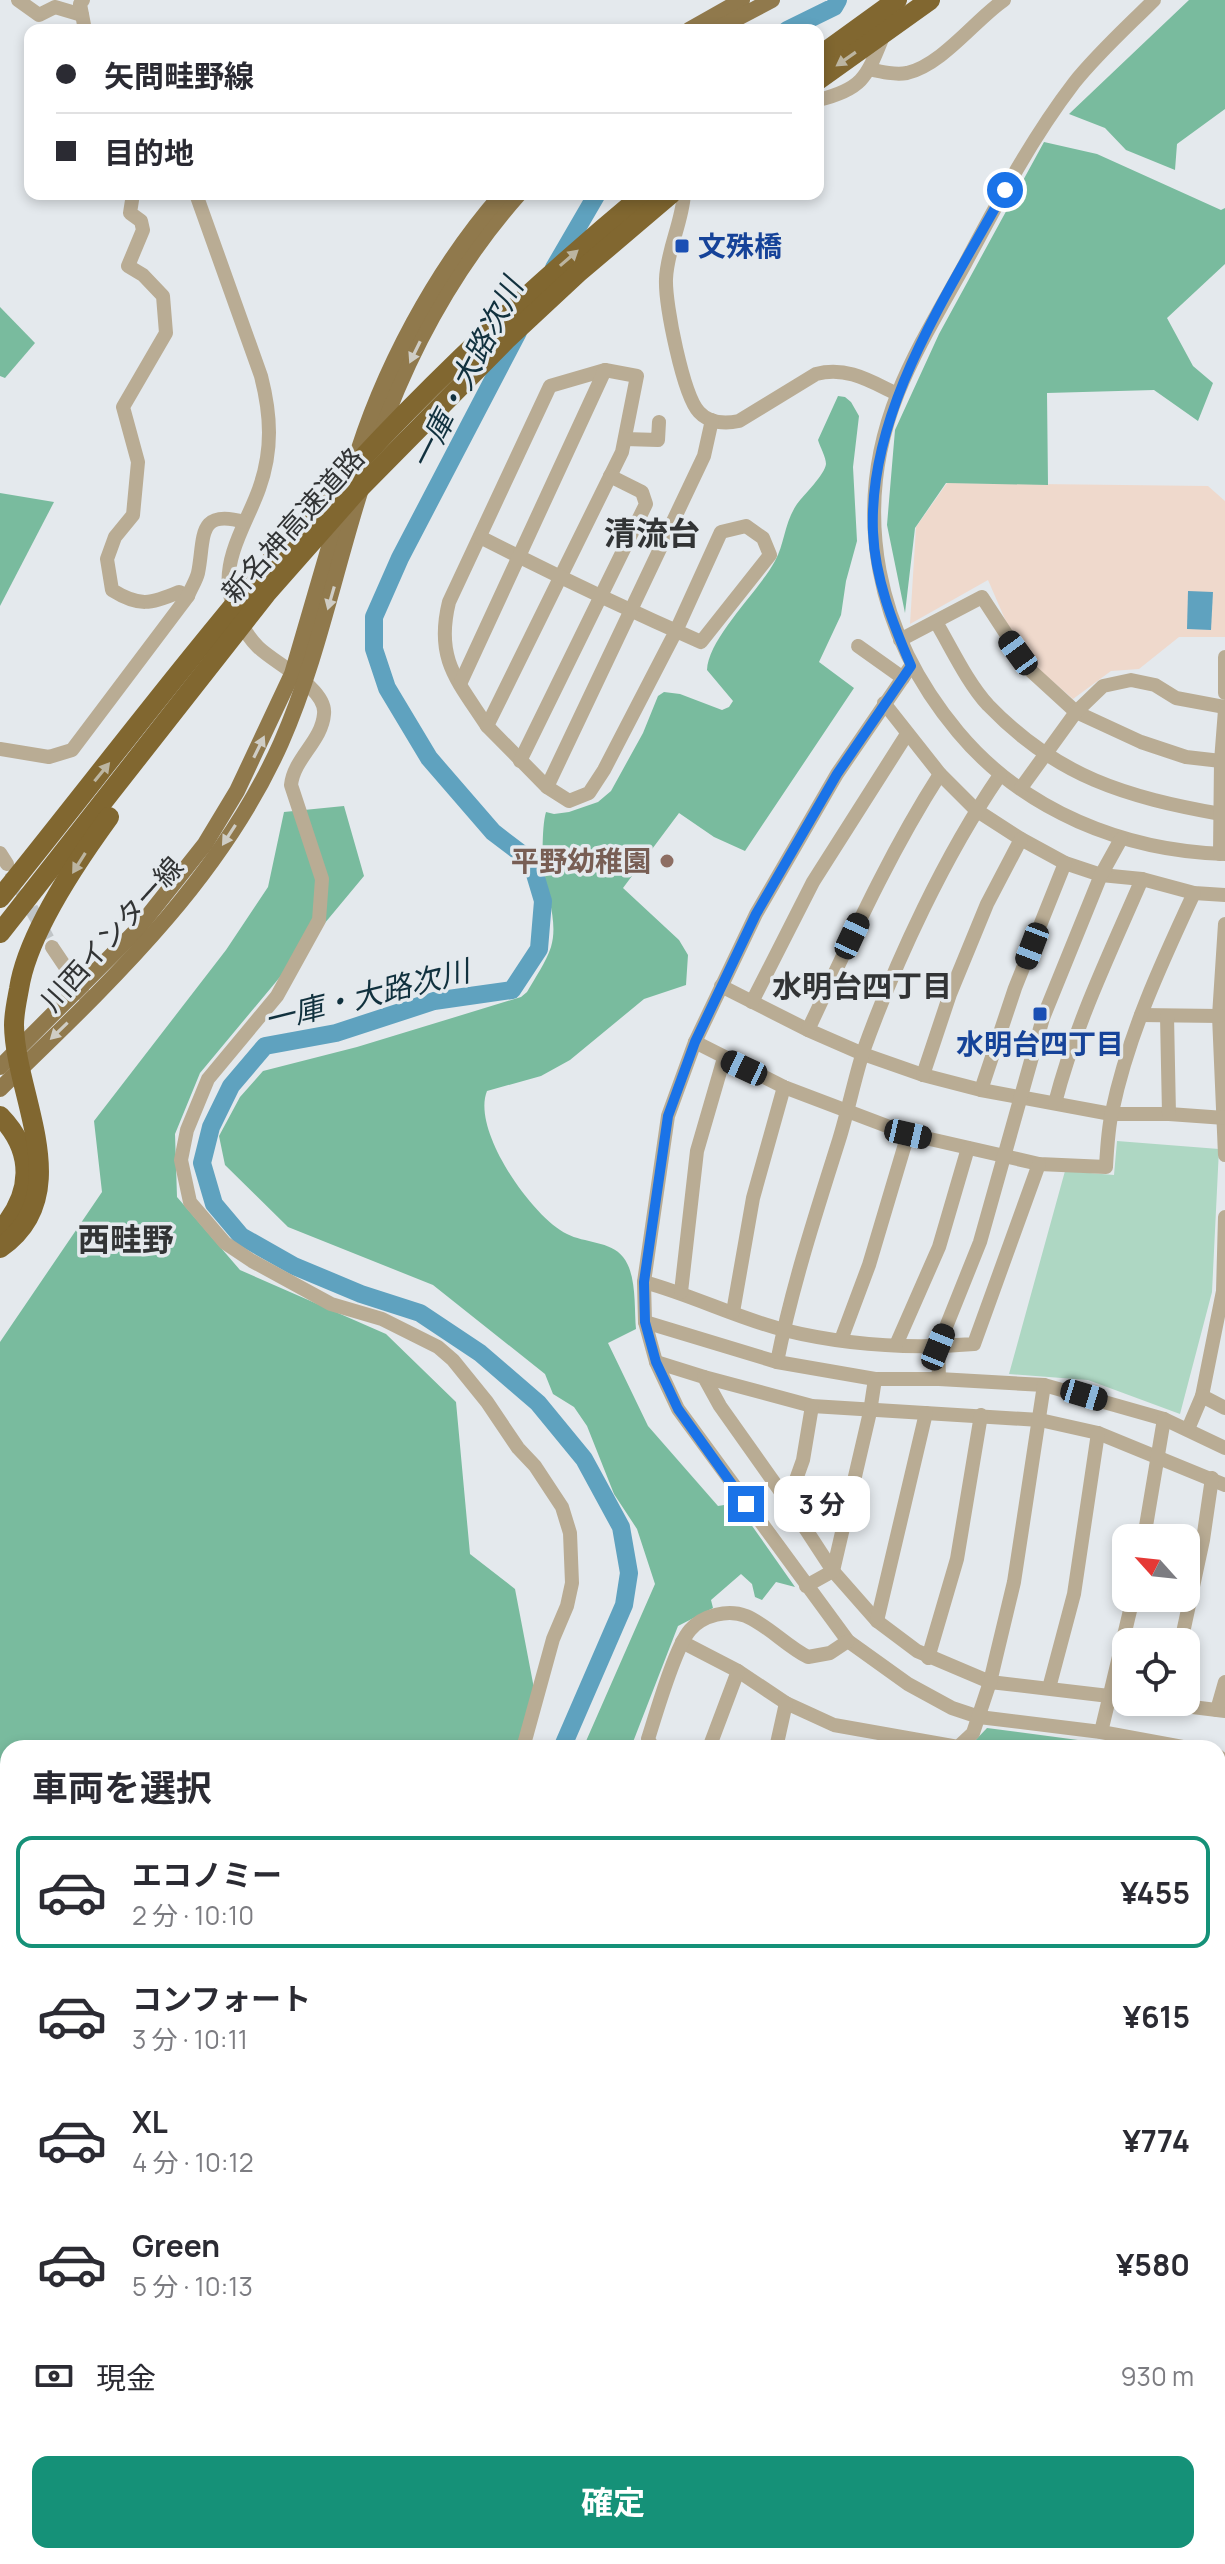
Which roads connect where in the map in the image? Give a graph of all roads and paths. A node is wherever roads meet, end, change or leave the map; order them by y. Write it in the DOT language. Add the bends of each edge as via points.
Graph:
graph roads {
  1 [pos="18,0"];
  2 [pos="742,0"];
  3 [pos="772,0"];
  4 [pos="896,0"];
  5 [pos="1004,0"];
  6 [pos="1154,0"];
  7 [pos="925,3"];
  8 [pos="83,15"];
  9 [pos="700,24"];
  10 [pos="726,24"];
  11 [pos="824,53"];
  12 [pos="869,69"];
  13 [pos="824,76"];
  14 [pos="824,98"];
  15 [pos="132,200"];
  16 [pos="198,200"];
  17 [pos="497,200"];
  18 [pos="514,200"];
  19 [pos="637,200"];
  20 [pos="664,200"];
  21 [pos="683,200"];
  22 [pos="605,370"];
  23 [pos="897,394"];
  24 [pos="712,420"];
  25 [pos="659,422"];
  26 [pos="625,439"];
  27 [pos="610,476"];
  28 [pos="244,522"];
  29 [pos="480,537"];
  30 [pos="518,557"];
  31 [pos="559,578"];
  32 [pos="188,596"];
  33 [pos="602,598"];
  34 [pos="632,612"];
  35 [pos="936,622"];
  36 [pos="676,631"];
  37 [pos="900,640"];
  38 [pos="858,646"];
  39 [pos="214,653"];
  40 [pos="1225,657"];
  41 [pos="907,672"];
  42 [pos="299,678"];
  43 [pos="460,684"];
  44 [pos="1225,693"];
  45 [pos="884,703"];
  46 [pos="1225,709"];
  47 [pos="1076,712"];
  48 [pos="487,726"];
  49 [pos="907,734"];
  50 [pos="0,749"];
  51 [pos="1046,753"];
  52 [pos="520,761"];
  53 [pos="1221,761"];
  54 [pos="940,774"];
  55 [pos="1000,775"];
  56 [pos="547,787"];
  57 [pos="1021,788"];
  58 [pos="976,810"];
  59 [pos="1221,814"];
  60 [pos="1021,839"];
  61 [pos="1121,839"];
  62 [pos="1223,854"];
  63 [pos="1065,863"];
  64 [pos="1101,875"];
  65 [pos="1142,879"];
  66 [pos="1194,893"];
  67 [pos="2,895"];
  68 [pos="1225,895"];
  69 [pos="1225,924"];
  70 [pos="0,933"];
  71 [pos="52,947"];
  72 [pos="721,986"];
  73 [pos="78,989"];
  74 [pos="90,1001"];
  75 [pos="752,1002"];
  76 [pos="1221,1009"];
  77 [pos="1141,1015"];
  78 [pos="1167,1016"];
  79 [pos="808,1030"];
  80 [pos="695,1042"];
  81 [pos="863,1054"];
  82 [pos="724,1058"];
  83 [pos="0,1067"];
  84 [pos="923,1075"];
  85 [pos="784,1087"];
  86 [pos="0,1089"];
  87 [pos="981,1090"];
  88 [pos="1020,1098"];
  89 [pos="1055,1103"];
  90 [pos="848,1111"];
  91 [pos="1111,1114"];
  92 [pos="1169,1114"];
  93 [pos="0,1117"];
  94 [pos="1224,1118"];
  95 [pos="908,1134"];
  96 [pos="968,1148"];
  97 [pos="1225,1155"];
  98 [pos="1005,1156"];
  99 [pos="1039,1164"];
  100 [pos="1225,1217"];
  101 [pos="0,1231"];
  102 [pos="0,1248"];
  103 [pos="644,1282"];
  104 [pos="681,1292"];
  105 [pos="1224,1292"];
  106 [pos="733,1312"];
  107 [pos="645,1322"];
  108 [pos="783,1330"];
  109 [pos="841,1340"];
  110 [pos="896,1345"];
  111 [pos="938,1347"];
  112 [pos="656,1362"];
  113 [pos="777,1362"];
  114 [pos="704,1377"];
  115 [pos="875,1379"];
  116 [pos="939,1379"];
  117 [pos="1044,1385"];
  118 [pos="1202,1396"];
  119 [pos="812,1406"];
  120 [pos="1225,1408"];
  121 [pos="870,1412"];
  122 [pos="926,1413"];
  123 [pos="981,1415"];
  124 [pos="1164,1419"];
  125 [pos="1040,1420"];
  126 [pos="1188,1429"];
  127 [pos="1098,1433"];
  128 [pos="1225,1448"];
  129 [pos="1158,1456"];
  130 [pos="1218,1481"];
  131 [pos="788,1502"];
  132 [pos="1146,1524"];
  133 [pos="833,1571"];
  134 [pos="806,1586"];
  135 [pos="1130,1612"];
  136 [pos="877,1621"];
  137 [pos="1184,1628"];
  138 [pos="848,1641"];
  139 [pos="682,1642"];
  140 [pos="928,1658"];
  141 [pos="738,1671"];
  142 [pos="990,1682"];
  143 [pos="1225,1682"];
  144 [pos="1049,1688"];
  145 [pos="1109,1696"];
  146 [pos="1112,1696"];
  147 [pos="786,1703"];
  148 [pos="1200,1707"];
  149 [pos="1221,1710"];
  150 [pos="979,1717"];
  151 [pos="1101,1732"];
  152 [pos="525,1740"];
  153 [pos="649,1740"];
  154 [pos="712,1740"];
  155 [pos="778,1740"];
  156 [pos="919,1740"];
  157 [pos="966,1740"];
  158 [pos="1144,1740"];
  1 -- 8 [label="street" via="39,15 55,7"];
  2 -- 9 [label="main road"];
  3 -- 10 [label="main road"];
  4 -- 11 [label="highway"];
  4 -- 12 [label="street"];
  5 -- 12 [label="street" via="938,57 910,72"];
  6 -- 23 [label="street" via="1076,81 1019,164"];
  7 -- 13 [label="highway, one-way"];
  12 -- 14 [label="street" via="858,84"];
  15 -- 32 [label="street" via="130,213 143,230 128,266 163,296 166,333 123,407 138,462 133,515 115,537 107,559 112,590 124,598 154,603 179,592"];
  16 -- 28 [label="street" via="268,401 269,453"];
  17 -- 42 [label="main road, 川西インター線" via="411,327 380,393 358,448"];
  18 -- 42 [label="main road, 川西インター線, one-way" via="468,259 393,398"];
  39 -- 19 [label="highway, 新名神高速道路, one-way" via="288,541 408,411"];
  20 -- 39 [label="highway, 新名神高速道路" via="506,340 355,493"];
  21 -- 24 [label="street" via="666,279 668,297 690,400"];
  22 -- 26 [label="street" via="637,376"];
  22 -- 29 [label="street" via="550,386"];
  22 -- 30 [label="street"];
  23 -- 24 [label="street" via="858,375 830,371 816,374 739,421"];
  23 -- 37 [label="street" via="879,460 873,533 878,573"];
  24 -- 34 [label="street" via="704,456"];
  25 -- 26 [label="street" via="658,440"];
  26 -- 27 [label="street"];
  27 -- 31 [label="street"];
  27 -- 33 [label="street" via="642,492 646,504"];
  28 -- 32 [label="street" via="226,517 208,526 198,576"];
  28 -- 42 [label="street" via="231,560 229,588 248,635"];
  29 -- 30 [label="street"];
  29 -- 43 [label="street" via="444,622 448,661"];
  30 -- 31 [label="street"];
  30 -- 43 [label="street"];
  31 -- 33 [label="street"];
  31 -- 48 [label="street"];
  32 -- 50 [label="street" via="72,750 49,757"];
  33 -- 34 [label="street"];
  33 -- 52 [label="street"];
  34 -- 36 [label="street"];
  34 -- 56 [label="street"];
  35 -- 37 [label="street"];
  35 -- 47 [label="street" via="982,597 1029,669"];
  35 -- 51 [label="street" via="986,703"];
  36 -- 36 [label="street" via="701,642 770,555 763,538 746,526 721,532"];
  36 -- 56 [label="street" via="589,793 569,801"];
  37 -- 41 [label="street"];
  38 -- 41 [label="street"];
  67 -- 39 [label="highway, 新名神高速道路, one-way"];
  39 -- 70 [label="highway, 新名神高速道路"];
  39 -- 102 [label="highway, one-way" via="50,909 27,957 14,1025 40,1168 34,1206 24,1225"];
  40 -- 44 [label="street"];
  41 -- 45 [label="street"];
  41 -- 55 [label="street"];
  73 -- 42 [label="main road, 川西インター線, one-way" via="136,931 205,844"];
  42 -- 74 [label="main road, 川西インター線, one-way" via="273,758 253,798 190,892"];
  42 -- 152 [label="street" via="320,698 325,712 292,772 291,785 322,879 319,920 277,996 208,1079 181,1160 190,1202 225,1243 313,1296 382,1319 453,1360 562,1507 570,1533 572,1583"];
  43 -- 48 [label="street"];
  45 -- 49 [label="street"];
  45 -- 72 [label="street" via="756,914"];
  46 -- 47 [label="street" via="1131,680 1103,686"];
  46 -- 53 [label="street"];
  47 -- 51 [label="street"];
  47 -- 53 [label="street" via="1141,742 1186,757"];
  48 -- 52 [label="street"];
  49 -- 54 [label="street"];
  49 -- 75 [label="street" via="813,882"];
  51 -- 57 [label="street"];
  51 -- 59 [label="street" via="1075,773 1125,793"];
  52 -- 56 [label="street"];
  53 -- 59 [label="street"];
  54 -- 58 [label="street"];
  54 -- 79 [label="street" via="913,815"];
  55 -- 57 [label="street"];
  55 -- 58 [label="street"];
  57 -- 61 [label="street" via="1076,821"];
  58 -- 60 [label="street"];
  58 -- 81 [label="street" via="916,927"];
  59 -- 62 [label="street"];
  60 -- 63 [label="street"];
  60 -- 84 [label="street" via="987,904"];
  61 -- 62 [label="street"];
  61 -- 64 [label="street"];
  63 -- 64 [label="street"];
  63 -- 87 [label="street"];
  64 -- 65 [label="street"];
  64 -- 88 [label="street" via="1043,1018"];
  65 -- 66 [label="street"];
  65 -- 89 [label="street" via="1067,1054"];
  66 -- 68 [label="street"];
  66 -- 77 [label="street"];
  69 -- 76 [label="street"];
  71 -- 73 [label="street"];
  72 -- 75 [label="street"];
  72 -- 80 [label="street"];
  73 -- 74 [label="street"];
  73 -- 83 [label="main road, 川西インター線"];
  74 -- 86 [label="main road, 川西インター線, one-way"];
  75 -- 79 [label="street"];
  76 -- 78 [label="street"];
  76 -- 94 [label="street"];
  77 -- 78 [label="street"];
  77 -- 91 [label="street"];
  78 -- 92 [label="street"];
  79 -- 81 [label="street"];
  80 -- 82 [label="street"];
  80 -- 103 [label="street" via="668,1116"];
  81 -- 84 [label="street"];
  81 -- 90 [label="street"];
  82 -- 85 [label="street"];
  82 -- 104 [label="street" via="697,1151"];
  84 -- 87 [label="street"];
  85 -- 90 [label="street"];
  85 -- 106 [label="street" via="753,1198"];
  87 -- 88 [label="street"];
  88 -- 89 [label="street"];
  88 -- 98 [label="street"];
  89 -- 91 [label="street"];
  90 -- 95 [label="street"];
  90 -- 108 [label="street"];
  91 -- 92 [label="street"];
  91 -- 99 [label="street" via="1106,1167"];
  92 -- 94 [label="street"];
  93 -- 101 [label="highway" via="22,1145 26,1175 22,1199"];
  94 -- 97 [label="street"];
  95 -- 96 [label="street"];
  95 -- 109 [label="street"];
  96 -- 98 [label="street"];
  96 -- 110 [label="street" via="939,1247"];
  98 -- 99 [label="street"];
  98 -- 111 [label="street" via="980,1242"];
  99 -- 111 [label="street" via="974,1344"];
  100 -- 105 [label="street"];
  103 -- 104 [label="street"];
  103 -- 107 [label="street"];
  104 -- 106 [label="street"];
  105 -- 118 [label="street"];
  106 -- 108 [label="street"];
  107 -- 112 [label="street"];
  107 -- 113 [label="street"];
  108 -- 109 [label="street"];
  108 -- 113 [label="street"];
  109 -- 110 [label="street"];
  110 -- 111 [label="street"];
  111 -- 116 [label="street"];
  112 -- 114 [label="street"];
  112 -- 134 [label="street" via="678,1409"];
  113 -- 115 [label="street"];
  114 -- 119 [label="street"];
  114 -- 131 [label="street"];
  115 -- 116 [label="street"];
  115 -- 121 [label="street"];
  116 -- 117 [label="street"];
  117 -- 124 [label="street"];
  117 -- 125 [label="street"];
  118 -- 120 [label="street"];
  118 -- 126 [label="street"];
  119 -- 121 [label="street"];
  119 -- 131 [label="street" via="803,1460"];
  121 -- 122 [label="street"];
  121 -- 133 [label="street"];
  122 -- 123 [label="street"];
  122 -- 136 [label="street"];
  123 -- 125 [label="street"];
  123 -- 140 [label="street" via="957,1559"];
  124 -- 126 [label="street"];
  124 -- 129 [label="street"];
  125 -- 127 [label="street"];
  125 -- 142 [label="street" via="1014,1582"];
  126 -- 128 [label="street"];
  127 -- 129 [label="street"];
  127 -- 144 [label="street" via="1074,1594"];
  129 -- 130 [label="street"];
  129 -- 132 [label="street"];
  130 -- 137 [label="street"];
  131 -- 133 [label="street"];
  133 -- 134 [label="street"];
  133 -- 136 [label="street"];
  134 -- 138 [label="street"];
  135 -- 145 [label="street"];
  136 -- 140 [label="street"];
  138 -- 139 [label="street" via="830,1653 808,1657 752,1619 725,1613 699,1623"];
  138 -- 150 [label="street" via="908,1684"];
  139 -- 141 [label="street"];
  139 -- 153 [label="street"];
  140 -- 142 [label="street"];
  141 -- 147 [label="street"];
  141 -- 154 [label="street"];
  142 -- 144 [label="street"];
  142 -- 150 [label="street"];
  143 -- 149 [label="street"];
  144 -- 145 [label="street"];
  145 -- 146 [label="street"];
  145 -- 151 [label="street"];
  147 -- 155 [label="street"];
  147 -- 156 [label="street" via="834,1725"];
  148 -- 149 [label="street"];
  150 -- 151 [label="street"];
  150 -- 157 [label="street"];
  151 -- 158 [label="street"];
}
